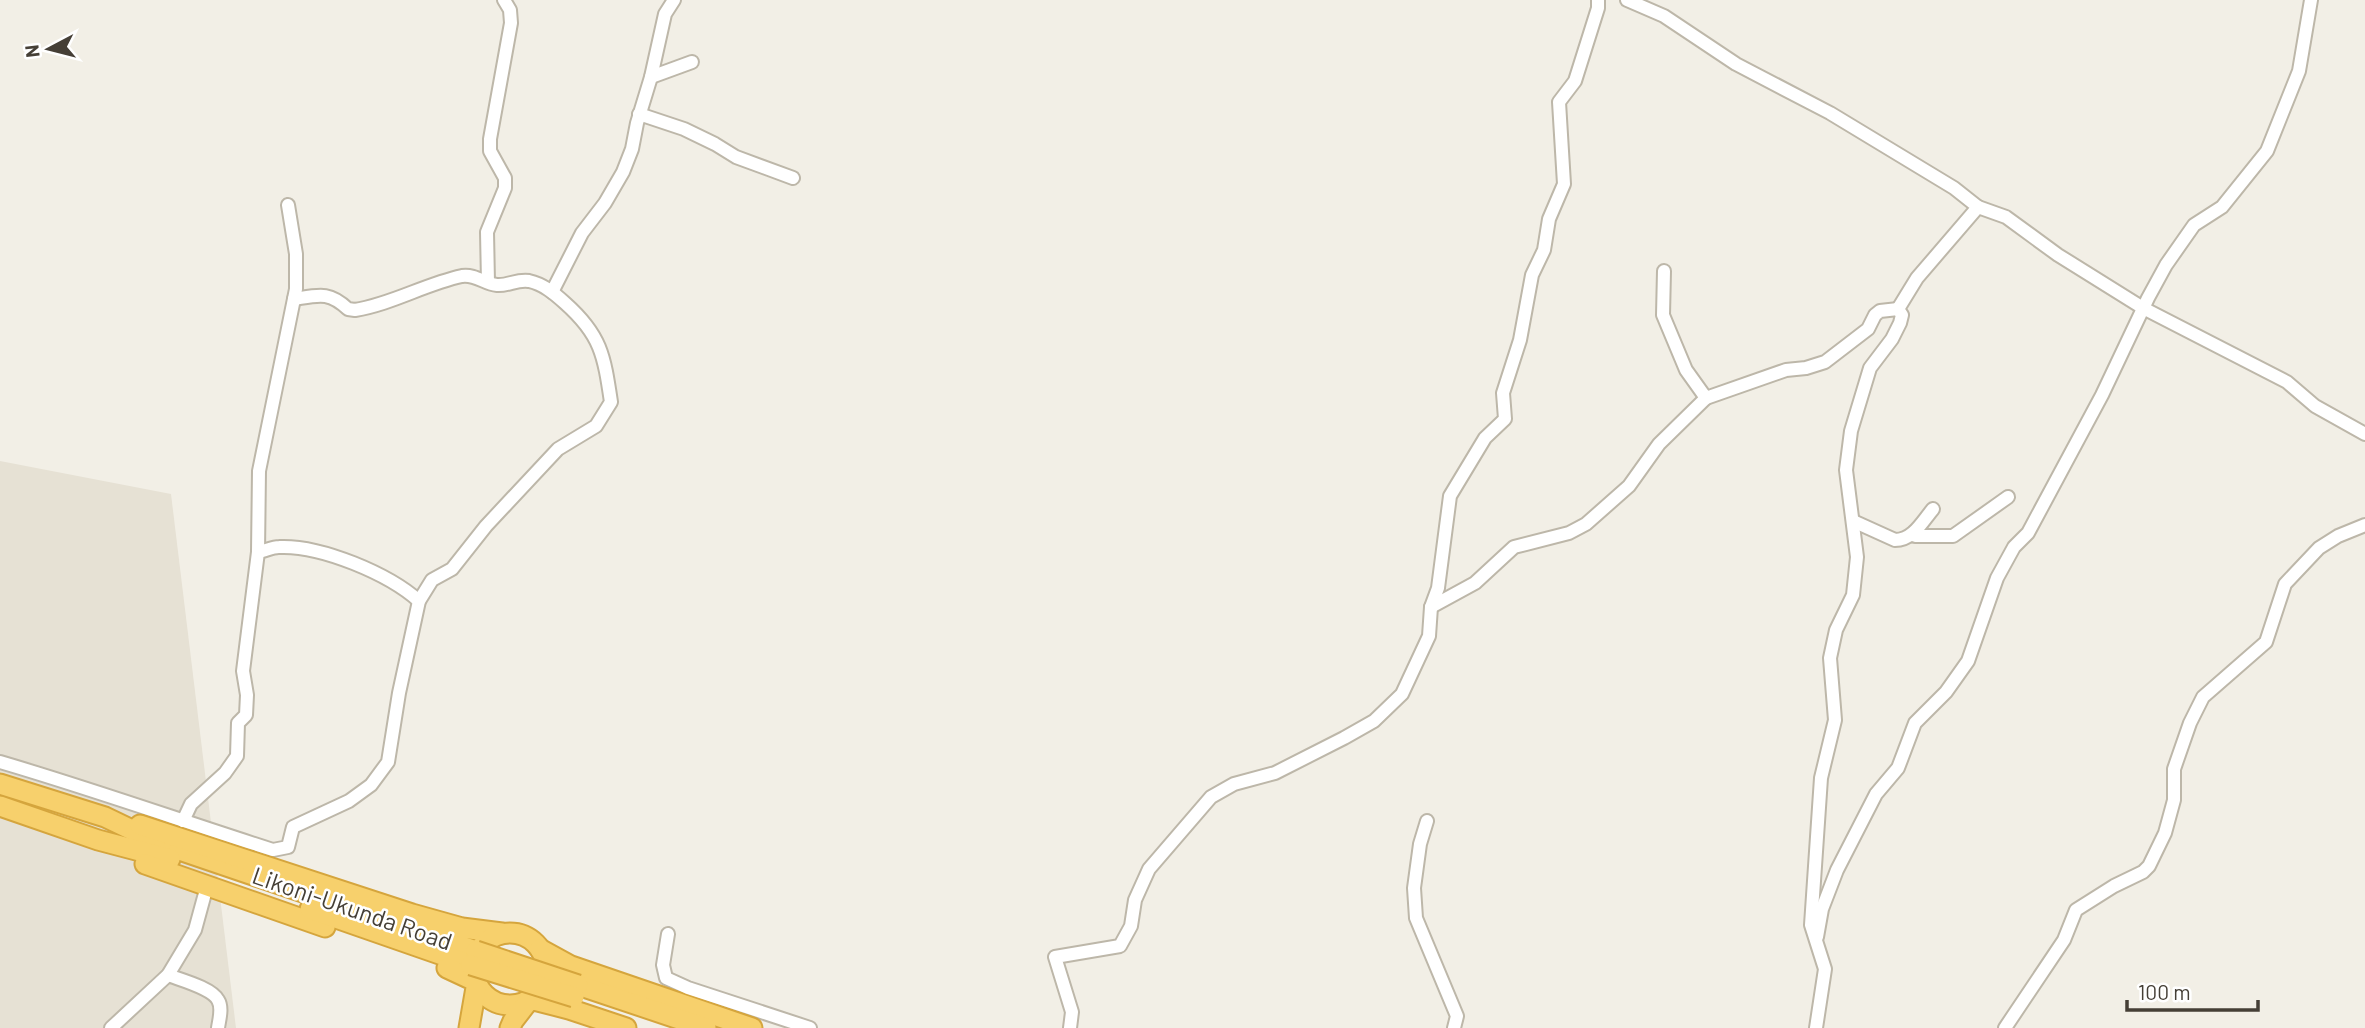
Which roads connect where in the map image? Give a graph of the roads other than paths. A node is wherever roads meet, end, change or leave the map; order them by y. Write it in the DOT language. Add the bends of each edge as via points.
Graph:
graph roads {
  1 [pos="504,0"];
  2 [pos="674,0"];
  3 [pos="1598,0"];
  4 [pos="1627,0"];
  5 [pos="2311,0"];
  6 [pos="692,62"];
  7 [pos="651,77"];
  8 [pos="639,114"];
  9 [pos="793,178"];
  10 [pos="288,205"];
  11 [pos="1978,207"];
  12 [pos="1664,271"];
  13 [pos="488,282"];
  14 [pos="552,292"];
  15 [pos="294,299"];
  16 [pos="2143,308"];
  17 [pos="1898,309"];
  18 [pos="1706,397"];
  19 [pos="2365,434"];
  20 [pos="2008,496"];
  21 [pos="1933,509"];
  22 [pos="1853,521"];
  23 [pos="2365,525"];
  24 [pos="1913,533"];
  25 [pos="258,552"];
  26 [pos="419,601"];
  27 [pos="1431,607"];
  28 [pos="0,762"];
  29 [pos="0,784"];
  30 [pos="0,806"];
  31 [pos="105,817"];
  32 [pos="183,821"];
  33 [pos="1427,821"];
  34 [pos="98,840"];
  35 [pos="157,849"];
  36 [pos="207,886"];
  37 [pos="502,933"];
  38 [pos="668,934"];
  39 [pos="1816,941"];
  40 [pos="540,949"];
  41 [pos="168,975"];
  42 [pos="477,982"];
  43 [pos="530,999"];
  44 [pos="111,1028"];
  45 [pos="218,1028"];
  46 [pos="469,1028"];
  47 [pos="510,1028"];
  48 [pos="626,1028"];
  49 [pos="667,1028"];
  50 [pos="706,1028"];
  51 [pos="752,1028"];
  52 [pos="810,1028"];
  53 [pos="1070,1028"];
  54 [pos="1454,1028"];
  55 [pos="1816,1028"];
  56 [pos="2005,1028"];
  1 -- 13 [label="street" via="511,23 490,151 505,178 505,188 486,238"];
  2 -- 7 [label="street" via="666,14"];
  3 -- 27 [label="street" via="1575,81 1559,102 1564,184 1532,275 1520,340 1503,393 1505,419 1485,438 1450,496 1438,588"];
  4 -- 11 [label="street" via="1664,16 1736,64 1841,120"];
  5 -- 16 [label="street" via="2299,71 2267,151 2222,207 2194,225"];
  6 -- 7 [label="street"];
  7 -- 8 [label="street"];
  8 -- 9 [label="street"];
  8 -- 14 [label="street" via="623,172 582,233"];
  10 -- 15 [label="street" via="296,254"];
  11 -- 16 [label="street" via="2006,217"];
  11 -- 17 [label="street" via="1917,278"];
  12 -- 18 [label="street" via="1663,315 1686,370"];
  13 -- 14 [label="street" via="531,281"];
  13 -- 15 [label="street" via="465,276 436,282 355,310 329,296"];
  14 -- 26 [label="street" via="597,340 611,401 596,426 558,449 452,569 432,580"];
  15 -- 25 [label="street" via="259,471"];
  16 -- 19 [label="street" via="2287,382 2315,406"];
  16 -- 39 [label="street" via="2028,533 2014,547 1997,578 1968,661 1916,723 1898,768 1877,794 1837,870"];
  17 -- 18 [label="street" via="1880,311 1868,329 1825,362"];
  17 -- 22 [label="street" via="1900,323 1870,368 1851,430 1846,470"];
  18 -- 27 [label="street" via="1659,444 1629,486 1586,524 1514,547 1475,583"];
  20 -- 24 [label="street" via="1953,536"];
  21 -- 24 [label="street"];
  22 -- 24 [label="street" via="1895,540"];
  22 -- 39 [label="street" via="1857,558 1853,595 1836,630 1830,659 1835,720 1821,778 1811,925"];
  23 -- 56 [label="street" via="2319,548 2285,584 2266,642 2203,697 2174,769 2174,800 2149,866 2076,911 2064,940"];
  25 -- 26 [label="street" via="278,547 344,560 405,589"];
  25 -- 32 [label="street" via="243,671 246,715 238,723 237,756 191,804"];
  26 -- 32 [label="street" via="388,762 371,785 349,801 293,827 288,847 273,850"];
  27 -- 53 [label="street" via="1429,636 1408,682 1374,722 1275,773 1219,790 1149,869 1120,946 1055,957 1072,1012"];
  28 -- 32 [label="street"];
  29 -- 31 [label="highway, Likoni-Ukunda Road"];
  30 -- 34 [label="highway, Likoni-Ukunda Road"];
  31 -- 35 [label="highway, Likoni-Ukunda Road"];
  31 -- 37 [label="highway" via="153,827 412,914"];
  33 -- 54 [label="street" via="1414,888 1416,918 1457,1016"];
  34 -- 35 [label="highway, Likoni-Ukunda Road"];
  34 -- 36 [label="highway" via="138,862"];
  35 -- 49 [label="highway, Likoni-Ukunda Road, bridge" via="471,965"];
  35 -- 50 [label="highway, Likoni-Ukunda Road, bridge"];
  36 -- 41 [label="street" via="195,930"];
  36 -- 42 [label="highway"];
  37 -- 40 [label="highway" via="524,935"];
  37 -- 42 [label="highway" via="484,943 477,954"];
  38 -- 52 [label="street" via="663,965 666,978"];
  39 -- 55 [label="street" via="1825,969"];
  40 -- 43 [label="highway" via="545,976"];
  40 -- 51 [label="highway" via="571,966"];
  41 -- 44 [label="street"];
  41 -- 45 [label="street" via="209,991 219,1000"];
  42 -- 43 [label="highway" via="496,1002 517,1004"];
  42 -- 46 [label="highway"];
  43 -- 47 [label="highway"];
  43 -- 48 [label="highway"];
}
